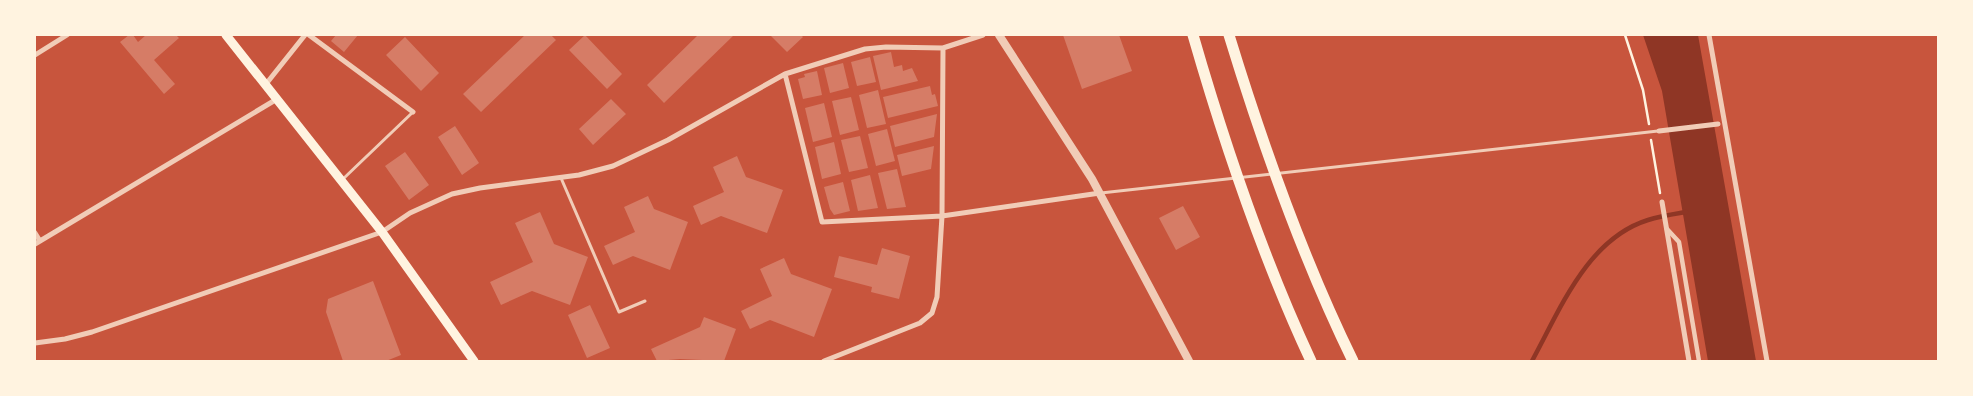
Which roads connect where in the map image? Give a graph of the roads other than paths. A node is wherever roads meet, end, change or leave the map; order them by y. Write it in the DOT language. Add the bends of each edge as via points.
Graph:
graph roads {
  1 [pos="67,35"];
  2 [pos="226,35"];
  3 [pos="307,35"];
  4 [pos="983,35"];
  5 [pos="999,35"];
  6 [pos="1192,35"];
  7 [pos="1229,35"];
  8 [pos="1709,35"];
  9 [pos="943,48"];
  10 [pos="35,55"];
  11 [pos="785,74"];
  12 [pos="266,84"];
  13 [pos="278,98"];
  14 [pos="413,112"];
  15 [pos="1718,124"];
  16 [pos="1659,131"];
  17 [pos="561,178"];
  18 [pos="342,180"];
  19 [pos="1100,193"];
  20 [pos="1662,202"];
  21 [pos="942,216"];
  22 [pos="1666,229"];
  23 [pos="382,232"];
  24 [pos="35,233"];
  25 [pos="38,242"];
  26 [pos="646,301"];
  27 [pos="35,343"];
  28 [pos="474,361"];
  29 [pos="824,361"];
  30 [pos="1189,361"];
  31 [pos="1311,361"];
  32 [pos="1352,361"];
  33 [pos="1689,361"];
  34 [pos="1700,361"];
  35 [pos="1767,361"];
  1 -- 10 [label="street"];
  2 -- 12 [label="main road"];
  3 -- 12 [label="street"];
  3 -- 14 [label="street"];
  4 -- 9 [label="street"];
  5 -- 19 [label="street"];
  6 -- 31 [label="highway" via="1255,230"];
  7 -- 32 [label="highway" via="1290,216"];
  8 -- 35 [label="street"];
  9 -- 11 [label="street" via="866,49"];
  9 -- 21 [label="street"];
  11 -- 17 [label="street" via="668,140 620,162"];
  11 -- 21 [label="street" via="822,222"];
  12 -- 13 [label="main road"];
  13 -- 18 [label="main road"];
  13 -- 25 [label="street"];
  14 -- 18 [label="lane"];
  15 -- 16 [label="street"];
  16 -- 19 [label="lane"];
  17 -- 23 [label="street" via="452,194 410,213"];
  17 -- 26 [label="lane" via="618,312"];
  18 -- 23 [label="main road"];
  19 -- 21 [label="street"];
  19 -- 30 [label="street"];
  20 -- 22 [label="street"];
  21 -- 29 [label="street" via="937,297 932,313 920,323"];
  22 -- 33 [label="street"];
  22 -- 34 [label="street" via="1679,242"];
  23 -- 27 [label="street" via="92,332"];
  23 -- 28 [label="main road"];
  24 -- 25 [label="street"];
}
